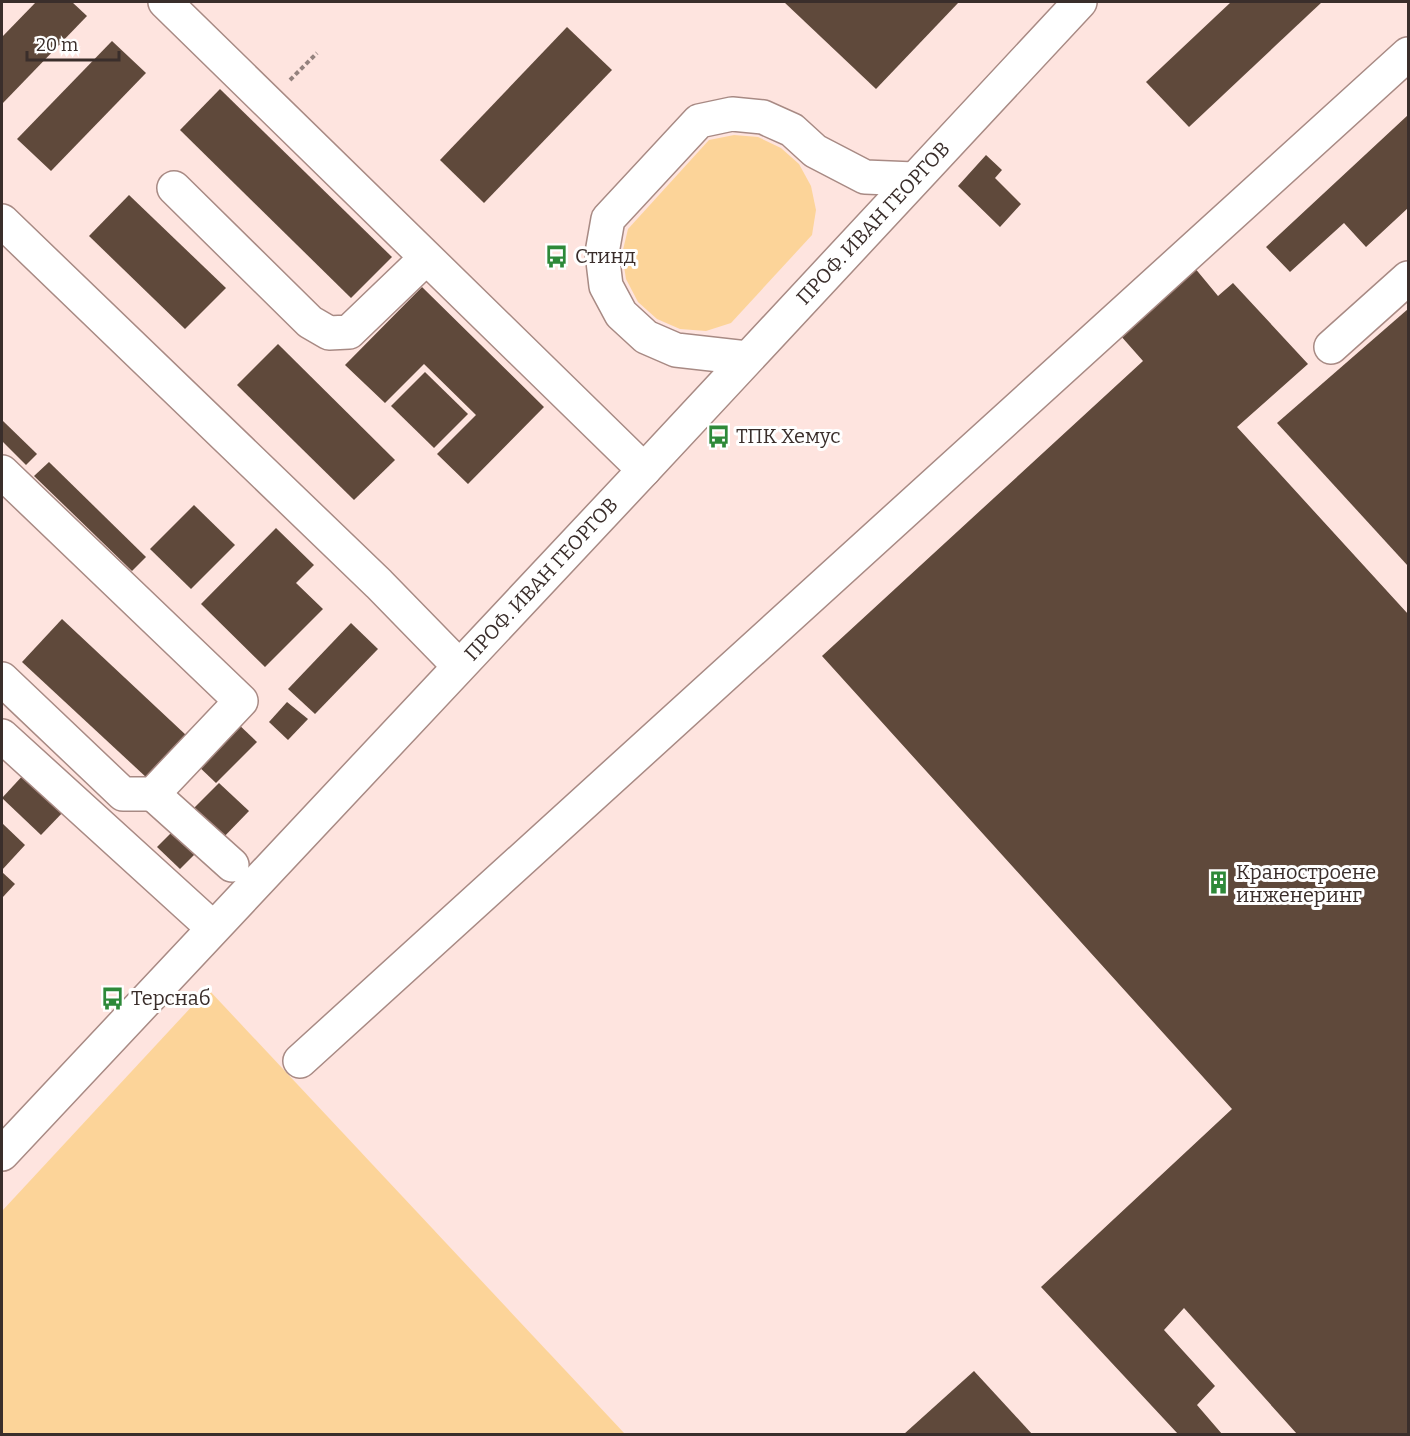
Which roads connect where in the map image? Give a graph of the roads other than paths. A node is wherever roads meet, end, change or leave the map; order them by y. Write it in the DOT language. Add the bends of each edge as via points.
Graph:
graph roads {
  1 [pos="165,2"];
  2 [pos="1080,2"];
  3 [pos="1408,54"];
  4 [pos="914,179"];
  5 [pos="174,188"];
  6 [pos="2,221"];
  7 [pos="426,258"];
  8 [pos="1408,278"];
  9 [pos="1331,347"];
  10 [pos="747,358"];
  11 [pos="644,470"];
  12 [pos="2,472"];
  13 [pos="459,666"];
  14 [pos="2,679"];
  15 [pos="2,736"];
  16 [pos="153,794"];
  17 [pos="232,865"];
  18 [pos="213,928"];
  19 [pos="300,1061"];
  20 [pos="2,1154"];
  1 -- 7 [label="street"];
  2 -- 4 [label="street, ПРОФ. ИВАН ГЕОРГОВ"];
  3 -- 19 [label="street"];
  4 -- 10 [label="street, ПРОФ. ИВАН ГЕОРГОВ"];
  4 -- 10 [label="street" via="865,177 815,151 792,130 764,117 732,114 699,122 691,130 608,219 602,253 606,286 621,314 646,337 676,350"];
  5 -- 7 [label="street" via="310,322 329,333 349,332"];
  6 -- 13 [label="street"];
  7 -- 11 [label="street"];
  8 -- 9 [label="street"];
  10 -- 11 [label="street, ПРОФ. ИВАН ГЕОРГОВ"];
  11 -- 13 [label="street, ПРОФ. ИВАН ГЕОРГОВ"];
  12 -- 16 [label="street" via="241,701"];
  13 -- 18 [label="street, ПРОФ. ИВАН ГЕОРГОВ"];
  14 -- 16 [label="street" via="123,794"];
  15 -- 18 [label="street"];
  16 -- 17 [label="street"];
  18 -- 20 [label="street, ПРОФ. ИВАН ГЕОРГОВ"];
}
